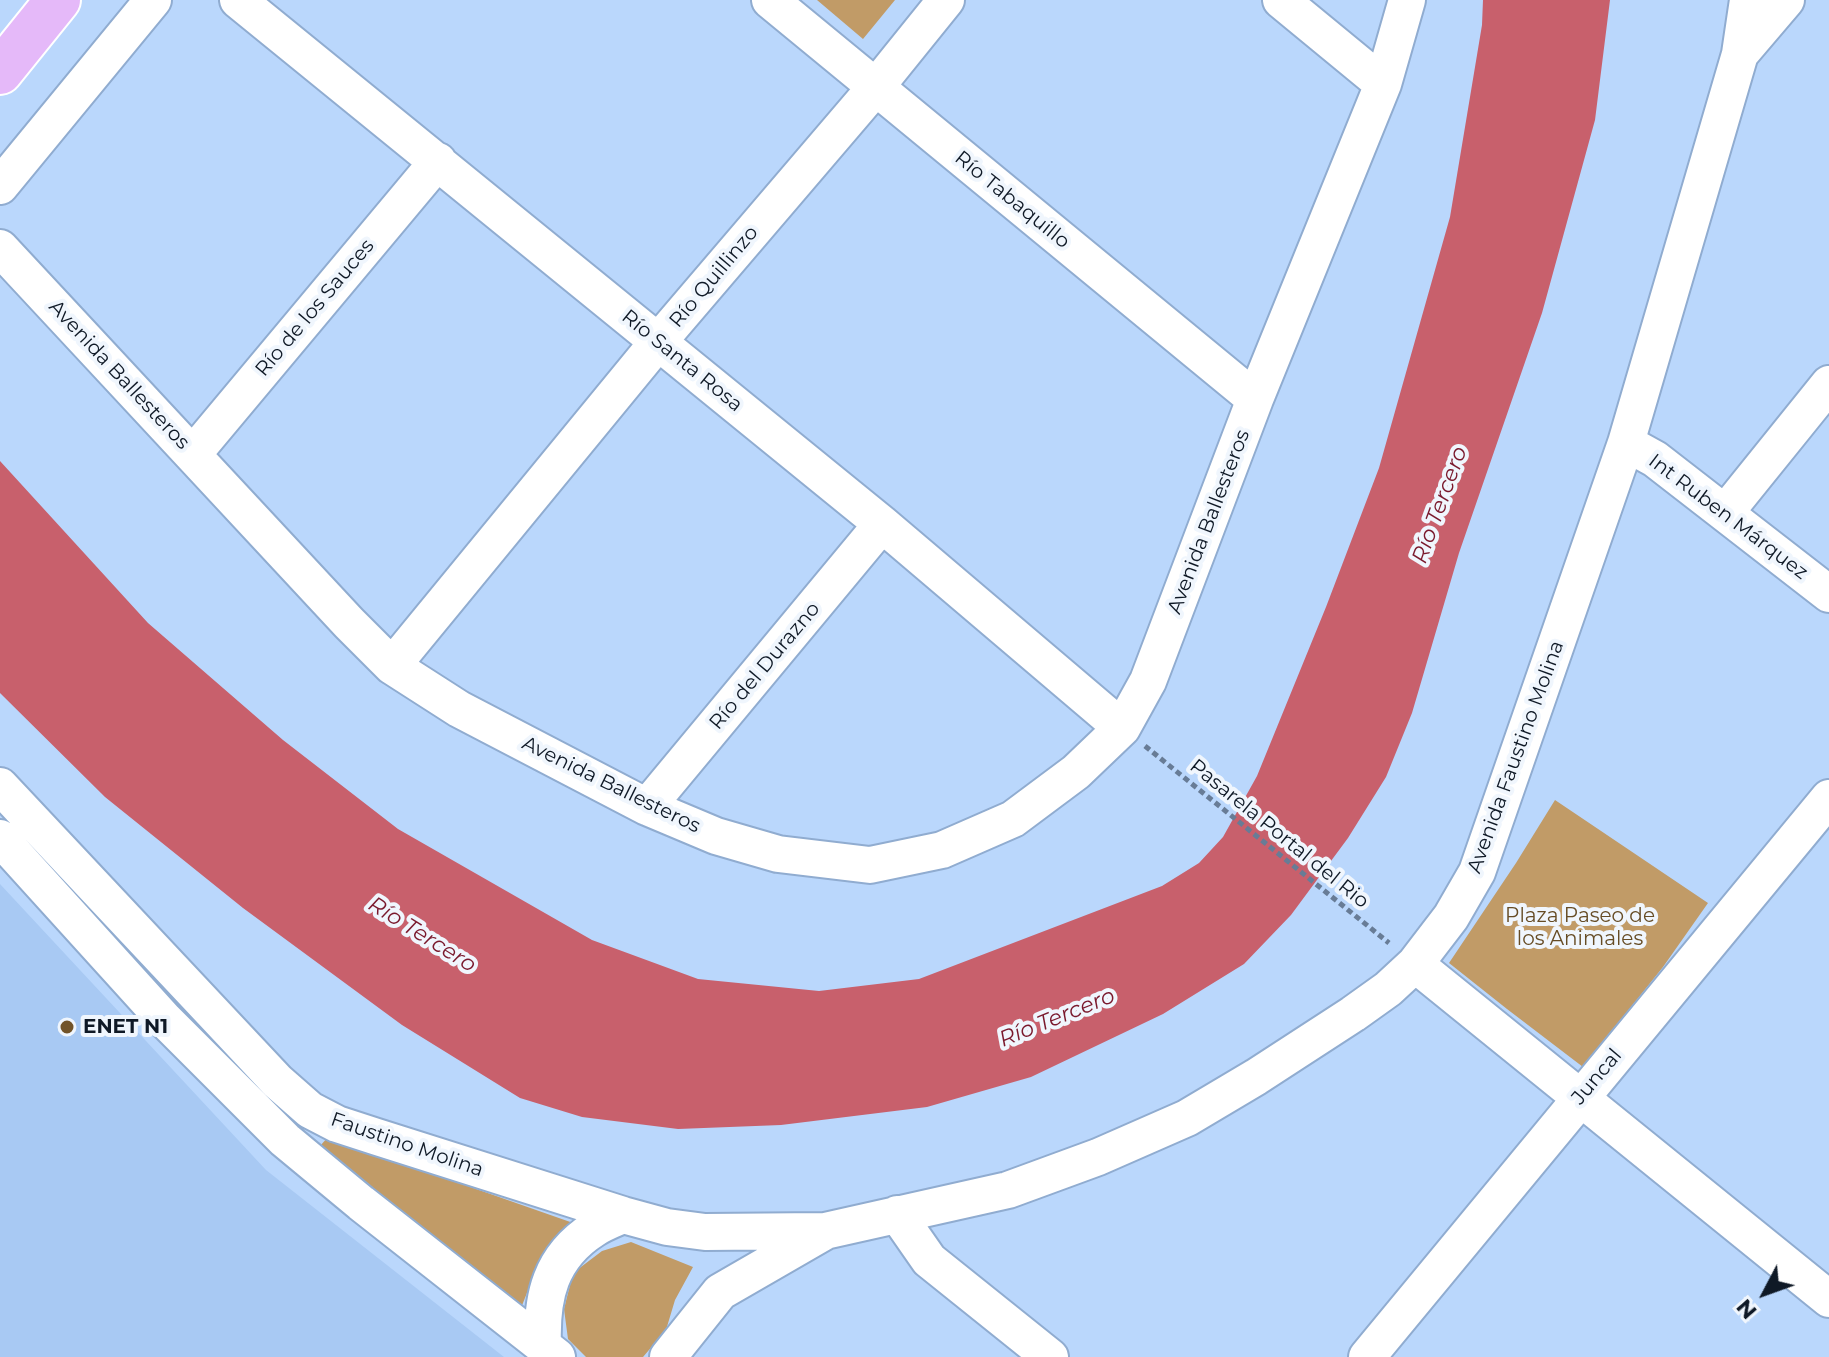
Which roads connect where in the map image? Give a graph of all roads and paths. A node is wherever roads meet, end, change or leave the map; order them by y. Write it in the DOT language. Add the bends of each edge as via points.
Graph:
graph roads {
  1 [pos="58,0"];
  2 [pos="153,0"];
  3 [pos="238,0"];
  4 [pos="770,0"];
  5 [pos="946,0"];
  6 [pos="1281,0"];
  7 [pos="1407,0"];
  8 [pos="1748,0"];
  9 [pos="1786,0"];
  10 [pos="1740,54"];
  11 [pos="0,72"];
  12 [pos="1383,84"];
  13 [pos="875,88"];
  14 [pos="438,161"];
  15 [pos="0,186"];
  16 [pos="0,248"];
  17 [pos="658,342"];
  18 [pos="1829,384"];
  19 [pos="1255,399"];
  20 [pos="1626,443"];
  21 [pos="193,454"];
  22 [pos="1725,513"];
  23 [pos="882,524"];
  24 [pos="1829,594"];
  25 [pos="392,666"];
  26 [pos="1122,728"];
  27 [pos="0,786"];
  28 [pos="1829,798"];
  29 [pos="647,807"];
  30 [pos="0,838"];
  31 [pos="1415,964"];
  32 [pos="1580,1097"];
  33 [pos="897,1214"];
  34 [pos="623,1215"];
  35 [pos="825,1231"];
  36 [pos="705,1232"];
  37 [pos="720,1292"];
  38 [pos="1829,1299"];
  39 [pos="550,1351"];
  40 [pos="668,1357"];
  41 [pos="1050,1357"];
  42 [pos="1367,1357"];
  1 -- 11 [label="main road"];
  2 -- 15 [label="street"];
  3 -- 14 [label="street, Río Santa Rosa"];
  4 -- 13 [label="street, Río Tabaquillo"];
  5 -- 13 [label="street, Río Quillinzo"];
  6 -- 12 [label="street"];
  7 -- 12 [label="street, Avenida Ballesteros"];
  8 -- 10 [label="street, Avenida Faustino Molina"];
  9 -- 10 [label="street"];
  10 -- 20 [label="street, Avenida Faustino Molina"];
  12 -- 19 [label="street, Avenida Ballesteros"];
  13 -- 17 [label="street, Río Quillinzo"];
  13 -- 19 [label="street, Río Tabaquillo"];
  14 -- 17 [label="street, Río Santa Rosa"];
  14 -- 21 [label="street, Río de los Sauces"];
  16 -- 21 [label="street, Avenida Ballesteros"];
  17 -- 23 [label="street, Río Santa Rosa"];
  17 -- 25 [label="street, Río Quillinzo"];
  18 -- 22 [label="street"];
  19 -- 26 [label="street, Avenida Ballesteros" via="1148,681"];
  20 -- 22 [label="street, Int Ruben Márquez"];
  20 -- 31 [label="street, Avenida Faustino Molina" via="1477,872"];
  21 -- 25 [label="street, Avenida Ballesteros"];
  22 -- 24 [label="street, Int Ruben Márquez"];
  23 -- 26 [label="street, Río Santa Rosa"];
  23 -- 29 [label="street, Río del Durazno"];
  25 -- 29 [label="street, Avenida Ballesteros" via="459,709"];
  26 -- 29 [label="street, Avenida Ballesteros" via="1076,772 1013,819 942,850 870,865 778,854"];
  26 -- 31 [label="path, Pasarela Portal del Rio"];
  27 -- 34 [label="street, Faustino Molina" via="310,1110 337,1124"];
  28 -- 32 [label="street, Juncal"];
  30 -- 39 [label="street" via="165,1020 285,1140"];
  31 -- 32 [label="street"];
  31 -- 33 [label="street, Avenida Faustino Molina" via="1353,1014 1187,1118 1008,1190"];
  32 -- 38 [label="street"];
  32 -- 42 [label="street, Juncal"];
  33 -- 35 [label="street, Avenida Faustino Molina"];
  33 -- 41 [label="street" via="929,1260"];
  34 -- 36 [label="street, Faustino Molina"];
  34 -- 39 [label="street" via="594,1229 554,1271 542,1317"];
  35 -- 36 [label="street, Faustino Molina"];
  35 -- 37 [label="street"];
  36 -- 37 [label="street"];
  37 -- 40 [label="street"];
}
